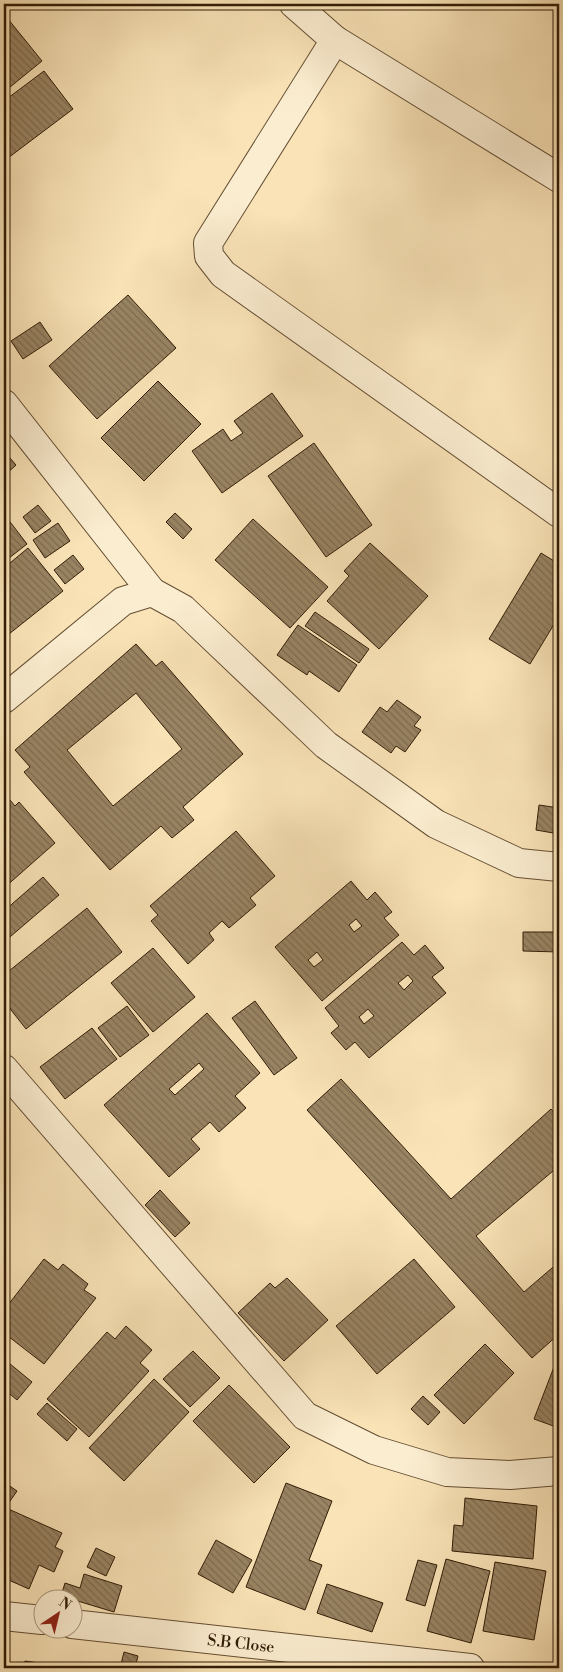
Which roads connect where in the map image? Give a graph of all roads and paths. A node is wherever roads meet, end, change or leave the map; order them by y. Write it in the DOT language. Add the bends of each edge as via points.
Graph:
graph roads {
  1 [pos="294,4"];
  2 [pos="335,40"];
  3 [pos="559,178"];
  4 [pos="4,404"];
  5 [pos="559,513"];
  6 [pos="152,592"];
  7 [pos="4,699"];
  8 [pos="559,867"];
  9 [pos="4,1068"];
  10 [pos="559,1471"];
  11 [pos="4,1616"];
  12 [pos="32,1619"];
  13 [pos="82,1625"];
  14 [pos="470,1668"];
  1 -- 2 [label="street"];
  2 -- 3 [label="street"];
  2 -- 5 [label="street" via="208,244 209,256 223,274"];
  4 -- 6 [label="street"];
  6 -- 7 [label="street" via="122,601"];
  6 -- 8 [label="street" via="183,609 326,745 436,824 519,863"];
  9 -- 10 [label="street" via="305,1416 374,1450 447,1472 510,1475"];
  11 -- 12 [label="street"];
  13 -- 14 [label="street, S.B Close"];
}
